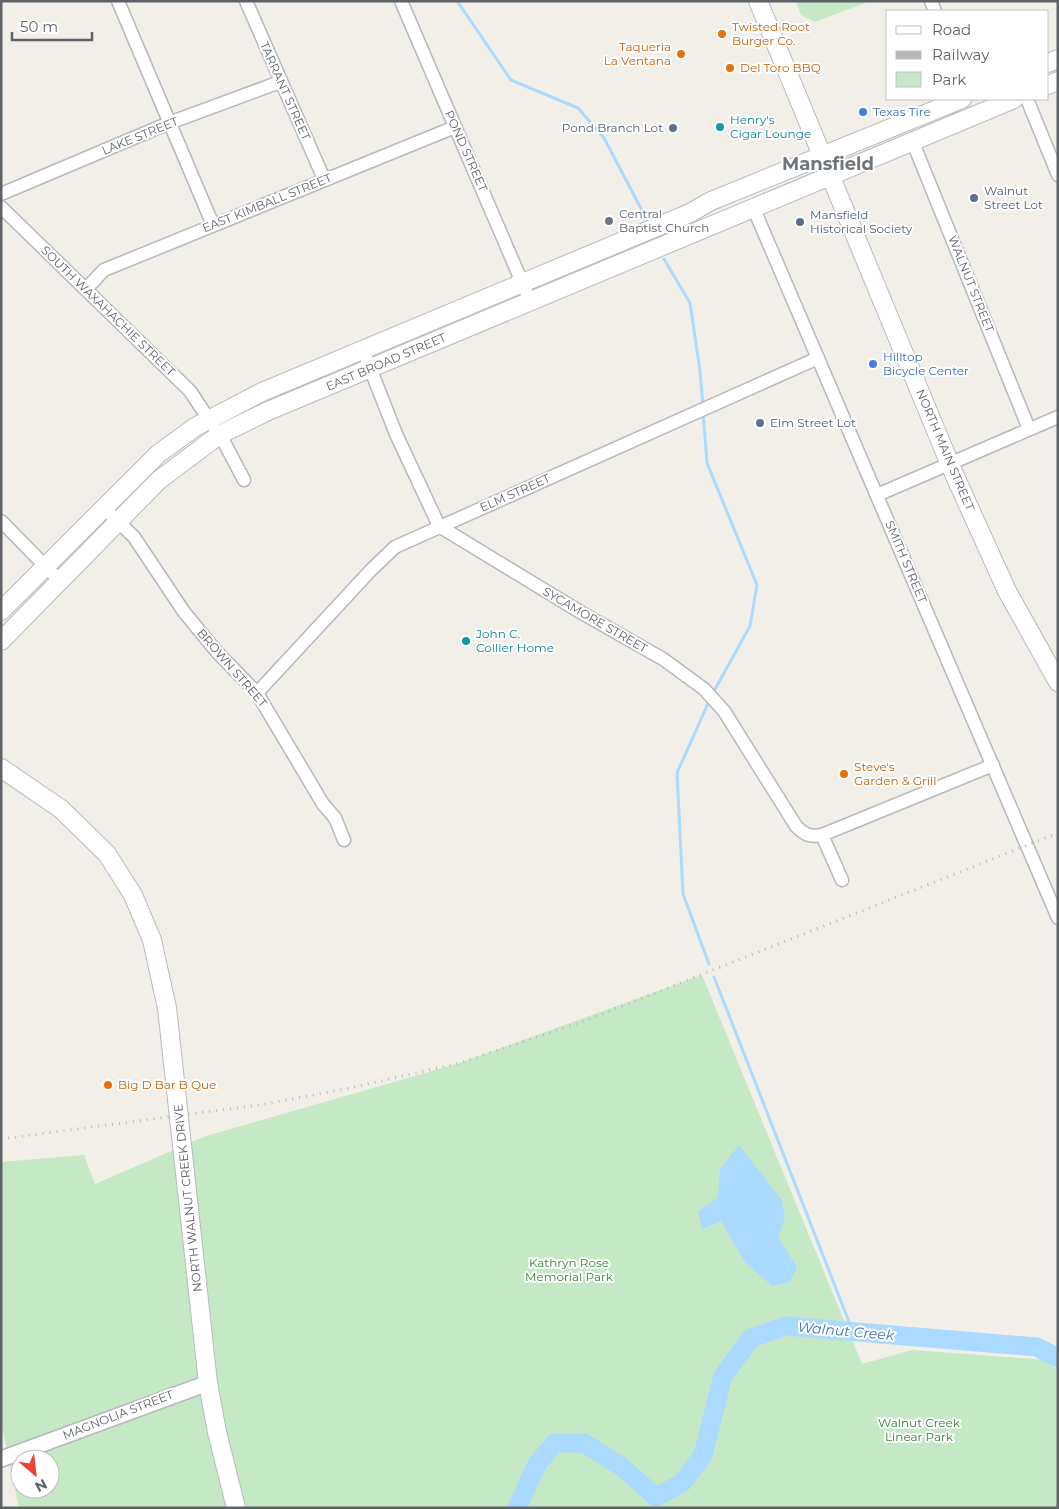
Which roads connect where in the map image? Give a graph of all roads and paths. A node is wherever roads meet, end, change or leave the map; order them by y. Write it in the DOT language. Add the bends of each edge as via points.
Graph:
graph roads {
  1 [pos="118,1"];
  2 [pos="246,1"];
  3 [pos="401,1"];
  4 [pos="758,1"];
  5 [pos="280,82"];
  6 [pos="960,100"];
  7 [pos="1009,100"];
  8 [pos="1027,100"];
  9 [pos="976,106"];
  10 [pos="169,123"];
  11 [pos="455,127"];
  12 [pos="912,140"];
  13 [pos="823,156"];
  14 [pos="831,174"];
  15 [pos="1058,175"];
  16 [pos="324,179"];
  17 [pos="1,194"];
  18 [pos="1,207"];
  19 [pos="753,207"];
  20 [pos="690,213"];
  21 [pos="213,225"];
  22 [pos="697,230"];
  23 [pos="619,243"];
  24 [pos="626,260"];
  25 [pos="524,283"];
  26 [pos="86,289"];
  27 [pos="530,301"];
  28 [pos="364,350"];
  29 [pos="818,358"];
  30 [pos="371,368"];
  31 [pos="1058,417"];
  32 [pos="210,419"];
  33 [pos="1029,429"];
  34 [pos="219,435"];
  35 [pos="950,463"];
  36 [pos="244,480"];
  37 [pos="878,495"];
  38 [pos="104,508"];
  39 [pos="118,521"];
  40 [pos="1,522"];
  41 [pos="439,526"];
  42 [pos="46,566"];
  43 [pos="60,581"];
  44 [pos="1,611"];
  45 [pos="1,641"];
  46 [pos="1055,672"];
  47 [pos="257,693"];
  48 [pos="993,765"];
  49 [pos="1,768"];
  50 [pos="822,835"];
  51 [pos="344,840"];
  52 [pos="842,880"];
  53 [pos="1058,918"];
  54 [pos="208,1383"];
  55 [pos="1,1460"];
  56 [pos="236,1508"];
  1 -- 10 [label="street"];
  2 -- 5 [label="street, TARRANT STREET"];
  3 -- 11 [label="street, POND STREET"];
  4 -- 13 [label="main road, NORTH MAIN STREET"];
  5 -- 10 [label="street, LAKE STREET"];
  5 -- 16 [label="street, TARRANT STREET"];
  6 -- 13 [label="main road, EAST BROAD STREET"];
  7 -- 9 [label="main road, EAST BROAD STREET"];
  8 -- 15 [label="street"];
  9 -- 12 [label="main road, EAST BROAD STREET"];
  10 -- 17 [label="street, LAKE STREET"];
  10 -- 21 [label="street"];
  11 -- 16 [label="street, EAST KIMBALL STREET"];
  11 -- 25 [label="street, POND STREET"];
  12 -- 14 [label="main road, EAST BROAD STREET"];
  12 -- 33 [label="street, WALNUT STREET"];
  13 -- 14 [label="main road, NORTH MAIN STREET"];
  13 -- 20 [label="main road, EAST BROAD STREET"];
  14 -- 19 [label="main road, EAST BROAD STREET"];
  14 -- 35 [label="main road, NORTH MAIN STREET"];
  16 -- 21 [label="street, EAST KIMBALL STREET"];
  18 -- 26 [label="street, SOUTH WAXAHACHIE STREET"];
  19 -- 22 [label="main road, EAST BROAD STREET"];
  19 -- 29 [label="street, SMITH STREET"];
  20 -- 22 [label="main road"];
  20 -- 23 [label="main road, EAST BROAD STREET"];
  21 -- 26 [label="street, EAST KIMBALL STREET" via="104,270"];
  22 -- 24 [label="main road, EAST BROAD STREET"];
  23 -- 24 [label="main road"];
  23 -- 25 [label="main road, EAST BROAD STREET"];
  24 -- 27 [label="main road, EAST BROAD STREET"];
  25 -- 27 [label="street, POND STREET"];
  25 -- 28 [label="main road, EAST BROAD STREET"];
  26 -- 32 [label="street, SOUTH WAXAHACHIE STREET" via="190,391"];
  27 -- 30 [label="main road, EAST BROAD STREET"];
  28 -- 30 [label="street"];
  28 -- 32 [label="main road, EAST BROAD STREET" via="262,392"];
  29 -- 37 [label="street, SMITH STREET"];
  29 -- 41 [label="street, ELM STREET"];
  30 -- 34 [label="main road, EAST BROAD STREET"];
  30 -- 41 [label="street" via="396,434"];
  31 -- 33 [label="street"];
  32 -- 34 [label="street, SOUTH WAXAHACHIE STREET"];
  32 -- 38 [label="main road, EAST BROAD STREET" via="158,454"];
  33 -- 35 [label="street"];
  34 -- 36 [label="street, SOUTH WAXAHACHIE STREET"];
  34 -- 39 [label="main road, EAST BROAD STREET" via="173,468"];
  35 -- 37 [label="street"];
  35 -- 46 [label="main road, NORTH MAIN STREET" via="1007,591"];
  37 -- 48 [label="street, SMITH STREET"];
  38 -- 39 [label="street, BROWN STREET"];
  38 -- 42 [label="main road, EAST BROAD STREET"];
  39 -- 43 [label="main road, EAST BROAD STREET"];
  39 -- 47 [label="street, BROWN STREET" via="134,537 190,619"];
  40 -- 42 [label="street"];
  41 -- 47 [label="street, ELM STREET" via="395,547"];
  41 -- 50 [label="street, SYCAMORE STREET" via="690,677 714,700 737,732 796,826 810,837"];
  42 -- 43 [label="street"];
  42 -- 44 [label="main road, EAST BROAD STREET"];
  43 -- 45 [label="main road, EAST BROAD STREET"];
  47 -- 51 [label="street, BROWN STREET" via="322,804 335,818"];
  48 -- 50 [label="street"];
  48 -- 53 [label="street, SMITH STREET"];
  49 -- 54 [label="main road, NORTH WALNUT CREEK DRIVE" via="61,809 107,854 133,895 152,940 167,1008"];
  50 -- 52 [label="street"];
  54 -- 55 [label="street, MAGNOLIA STREET"];
  54 -- 56 [label="main road, NORTH WALNUT CREEK DRIVE"];
}
